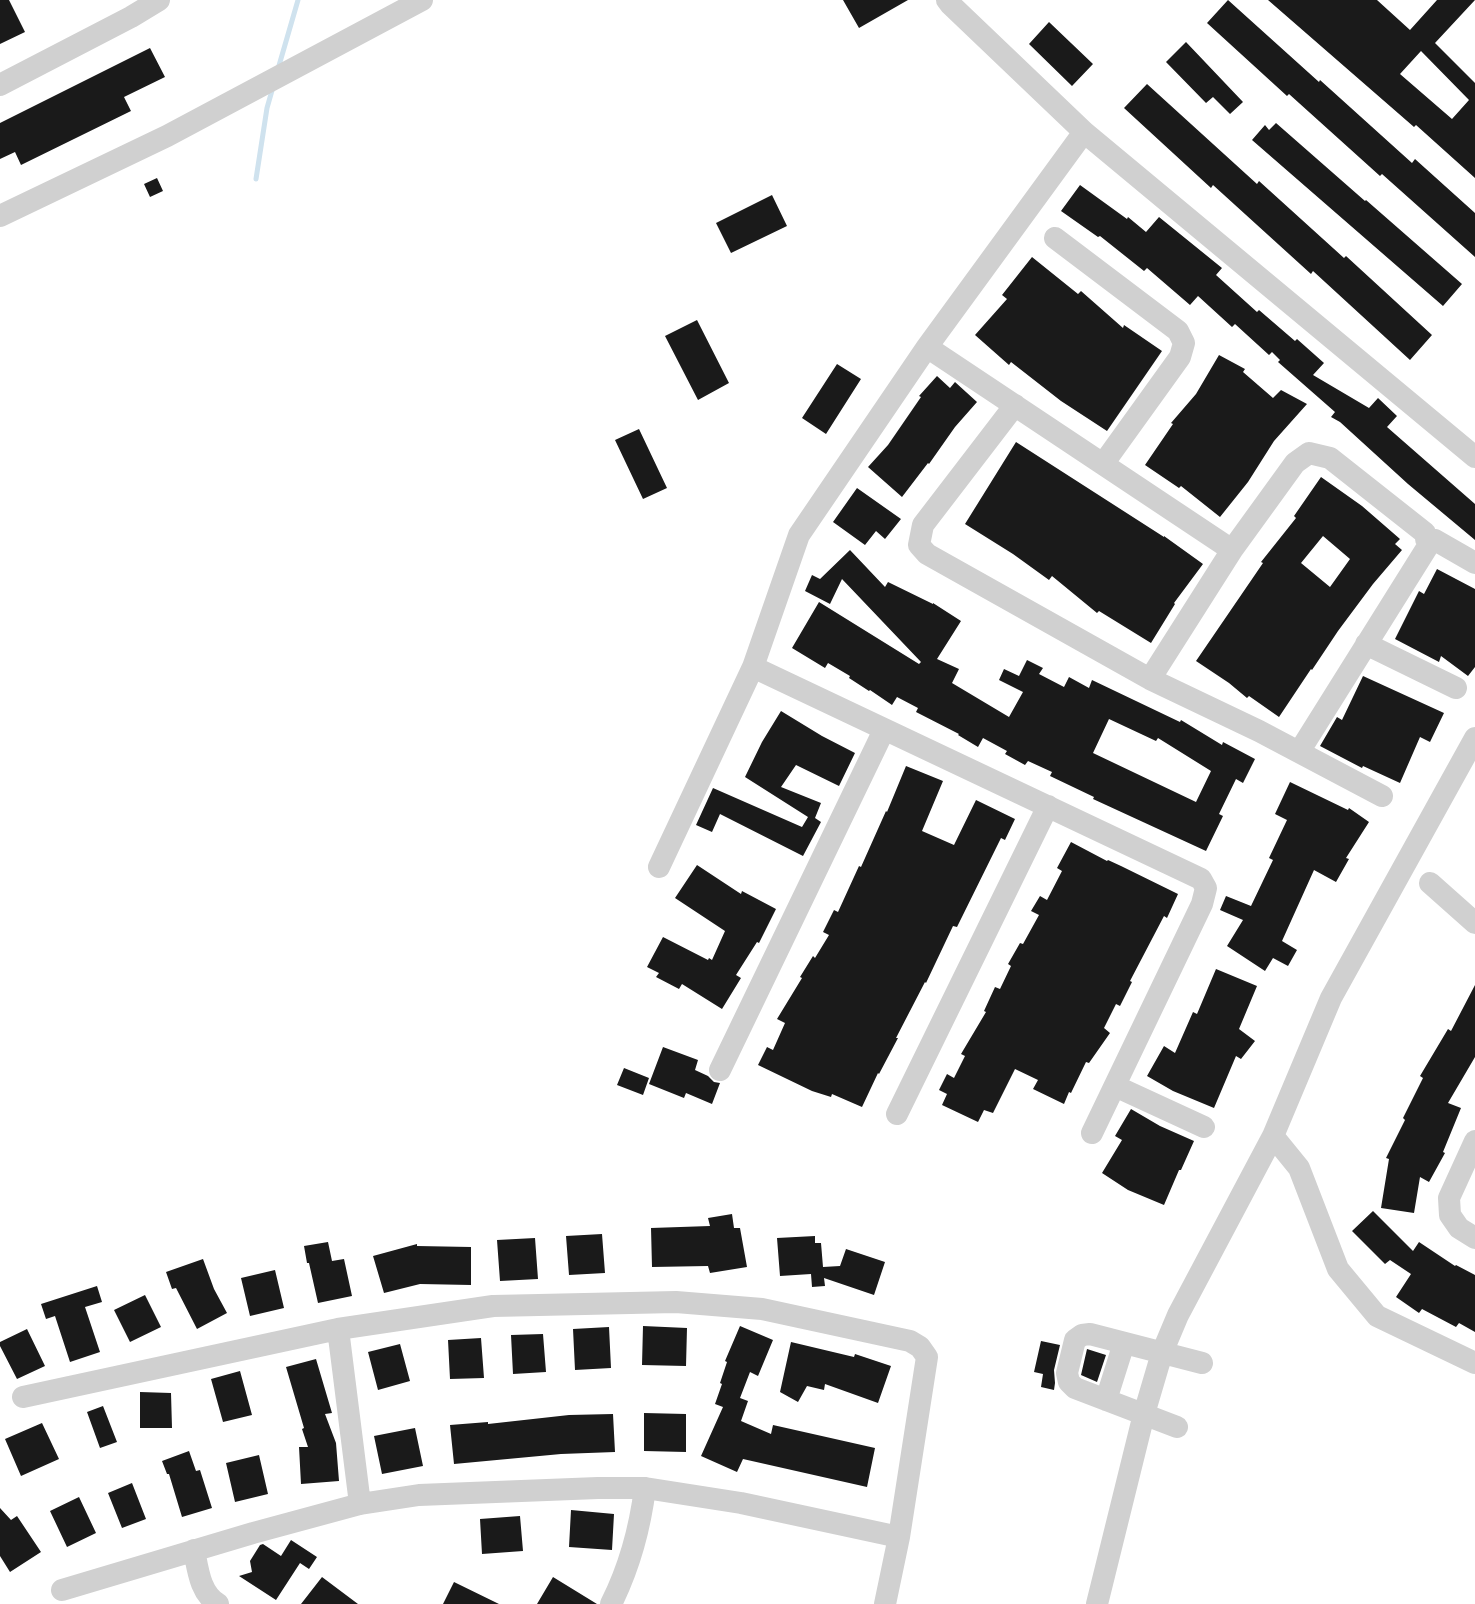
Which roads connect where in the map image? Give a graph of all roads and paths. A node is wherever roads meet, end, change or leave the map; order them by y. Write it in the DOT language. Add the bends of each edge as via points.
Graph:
graph roads {
  1 [pos="159,0"];
  2 [pos="422,0"];
  3 [pos="947,0"];
  4 [pos="127,8"];
  5 [pos="0,84"];
  6 [pos="1084,132"];
  7 [pos="0,216"];
  8 [pos="1056,238"];
  9 [pos="927,348"];
  10 [pos="1015,405"];
  11 [pos="1475,457"];
  12 [pos="1103,464"];
  13 [pos="1426,539"];
  14 [pos="1232,550"];
  15 [pos="1475,563"];
  16 [pos="1366,644"];
  17 [pos="753,667"];
  18 [pos="1150,679"];
  19 [pos="1456,688"];
  20 [pos="884,730"];
  21 [pos="1475,738"];
  22 [pos="1299,752"];
  23 [pos="1382,796"];
  24 [pos="1048,806"];
  25 [pos="659,867"];
  26 [pos="1430,883"];
  27 [pos="1475,923"];
  28 [pos="720,1070"];
  29 [pos="1115,1086"];
  30 [pos="897,1114"];
  31 [pos="1204,1127"];
  32 [pos="1092,1133"];
  33 [pos="1274,1136"];
  34 [pos="1475,1141"];
  35 [pos="1475,1238"];
  36 [pos="338,1329"];
  37 [pos="1124,1343"];
  38 [pos="1162,1353"];
  39 [pos="1202,1363"];
  40 [pos="1475,1363"];
  41 [pos="23,1397"];
  42 [pos="1106,1400"];
  43 [pos="1144,1414"];
  44 [pos="1177,1427"];
  45 [pos="645,1488"];
  46 [pos="360,1504"];
  47 [pos="899,1537"];
  48 [pos="194,1550"];
  49 [pos="62,1590"];
  50 [pos="218,1604"];
  51 [pos="611,1604"];
  52 [pos="885,1604"];
  53 [pos="1097,1604"];
  1 -- 4 [label="street"];
  2 -- 7 [label="street" via="168,136"];
  3 -- 6 [label="street"];
  4 -- 5 [label="street"];
  6 -- 9 [label="street"];
  6 -- 11 [label="street"];
  8 -- 12 [label="street" via="1178,331 1184,344 1180,357"];
  9 -- 10 [label="street"];
  9 -- 17 [label="street" via="799,535"];
  10 -- 12 [label="street"];
  10 -- 18 [label="street" via="923,525 919,545 927,554"];
  12 -- 14 [label="street"];
  13 -- 14 [label="street" via="1425,533 1330,458 1309,453 1295,462"];
  13 -- 15 [label="street" via="1435,540"];
  13 -- 16 [label="street" via="1428,546"];
  14 -- 18 [label="street"];
  16 -- 19 [label="street"];
  16 -- 22 [label="street"];
  17 -- 20 [label="street"];
  17 -- 25 [label="street"];
  18 -- 22 [label="street"];
  20 -- 24 [label="street"];
  20 -- 28 [label="street"];
  21 -- 33 [label="street" via="1330,998"];
  22 -- 23 [label="street"];
  24 -- 29 [label="street" via="1201,879 1206,888 1202,904"];
  24 -- 30 [label="street"];
  26 -- 27 [label="street"];
  29 -- 31 [label="street"];
  29 -- 32 [label="street"];
  33 -- 38 [label="street" via="1178,1315"];
  33 -- 40 [label="street" via="1299,1168 1338,1269 1377,1316"];
  34 -- 35 [label="street" via="1449,1198 1450,1215"];
  36 -- 41 [label="street"];
  36 -- 46 [label="street"];
  36 -- 47 [label="street" via="493,1306 676,1302 762,1309 910,1341 927,1357"];
  37 -- 38 [label="street"];
  37 -- 42 [label="street"];
  37 -- 42 [label="street" via="1090,1334 1075,1340 1067,1373 1069,1382"];
  38 -- 39 [label="street"];
  38 -- 43 [label="street"];
  42 -- 43 [label="street"];
  43 -- 44 [label="street"];
  43 -- 53 [label="street"];
  45 -- 46 [label="street" via="419,1495"];
  45 -- 47 [label="street" via="741,1503"];
  45 -- 51 [label="street" via="634,1546"];
  46 -- 48 [label="street"];
  47 -- 52 [label="street"];
  48 -- 49 [label="street"];
  48 -- 50 [label="street" via="201,1583"];
}
